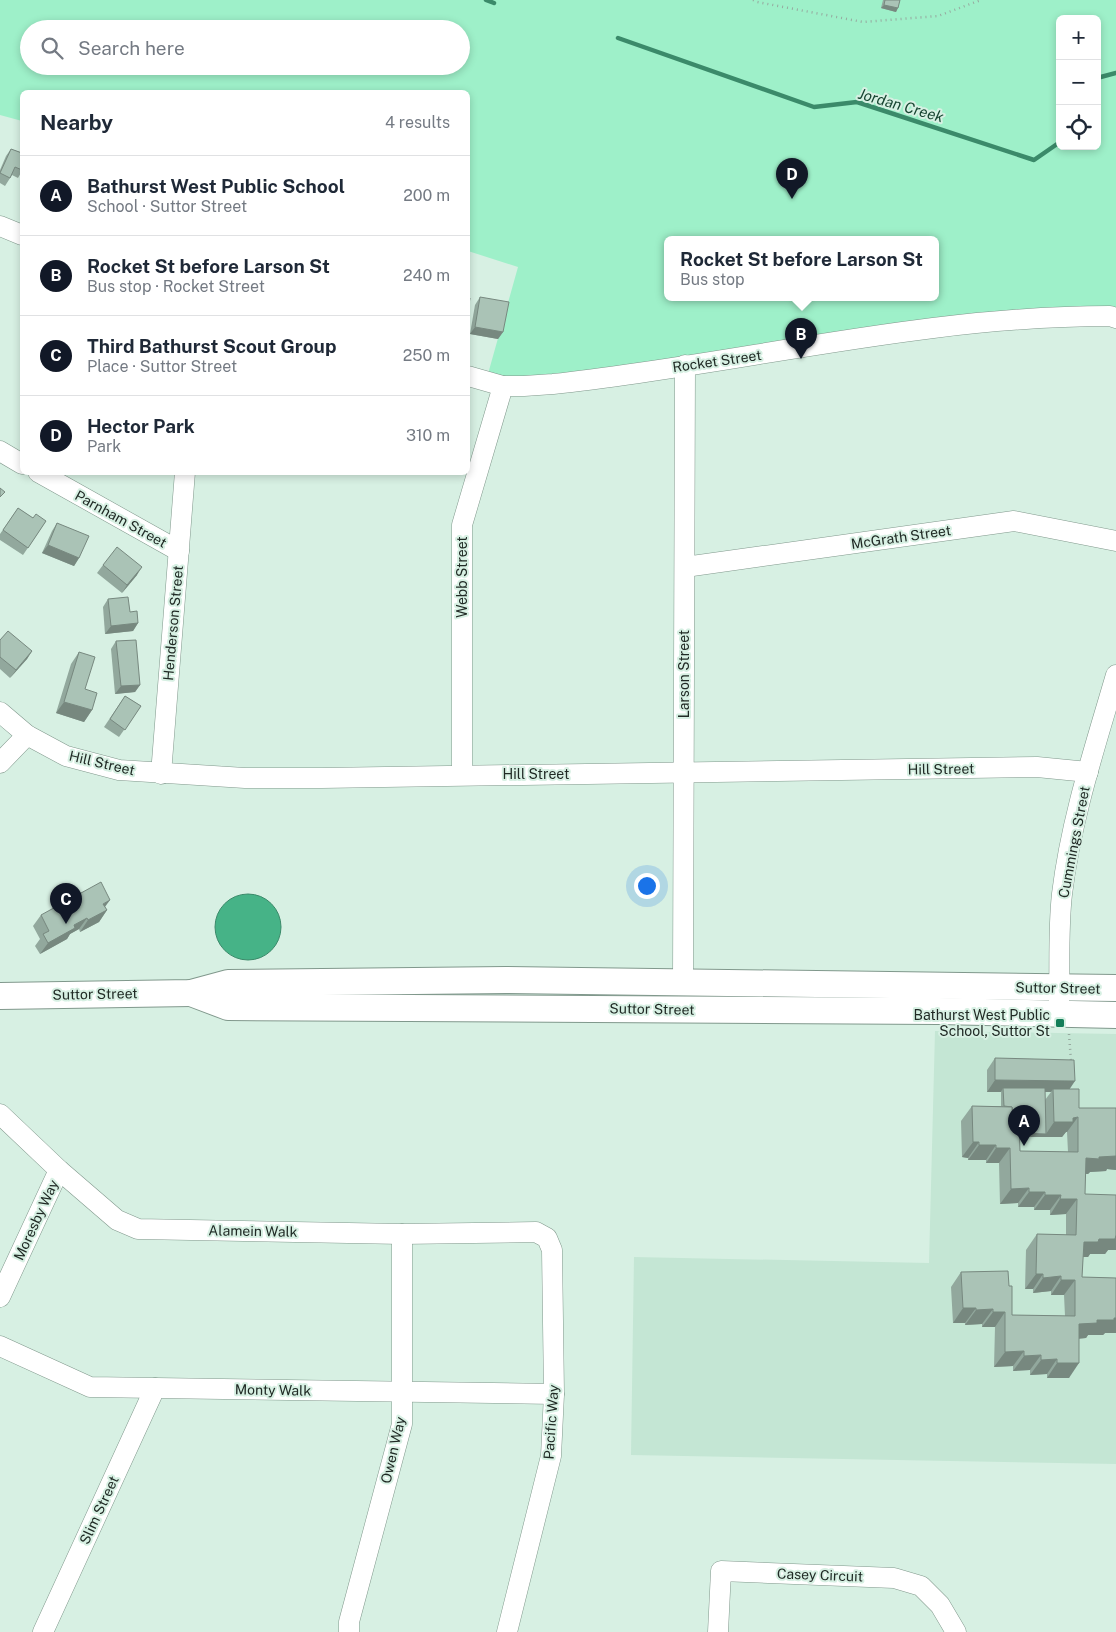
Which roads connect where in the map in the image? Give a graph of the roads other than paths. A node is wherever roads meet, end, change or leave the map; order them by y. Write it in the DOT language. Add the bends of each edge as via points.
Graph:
graph roads {
  1 [pos="0,226"];
  2 [pos="20,234"];
  3 [pos="1116,318"];
  4 [pos="685,365"];
  5 [pos="470,377"];
  6 [pos="502,386"];
  7 [pos="0,451"];
  8 [pos="20,463"];
  9 [pos="43,475"];
  10 [pos="185,475"];
  11 [pos="1116,541"];
  12 [pos="178,551"];
  13 [pos="685,567"];
  14 [pos="1116,675"];
  15 [pos="0,712"];
  16 [pos="27,735"];
  17 [pos="0,764"];
  18 [pos="1088,772"];
  19 [pos="684,773"];
  20 [pos="161,774"];
  21 [pos="462,775"];
  22 [pos="683,982"];
  23 [pos="1059,988"];
  24 [pos="1116,988"];
  25 [pos="191,993"];
  26 [pos="0,996"];
  27 [pos="1116,1015"];
  28 [pos="1064,1021"];
  29 [pos="0,1114"];
  30 [pos="59,1170"];
  31 [pos="402,1234"];
  32 [pos="547,1238"];
  33 [pos="0,1297"];
  34 [pos="0,1346"];
  35 [pos="155,1388"];
  36 [pos="402,1392"];
  37 [pos="554,1394"];
  38 [pos="42,1632"];
  39 [pos="349,1632"];
  40 [pos="506,1632"];
  41 [pos="718,1632"];
  42 [pos="956,1632"];
  1 -- 2 [label="street"];
  3 -- 4 [label="street, Rocket Street" via="1070,316 966,323"];
  4 -- 6 [label="street, Rocket Street" via="575,382"];
  4 -- 13 [label="street, Larson Street"];
  5 -- 6 [label="street, Rocket Street"];
  6 -- 21 [label="street, Webb Street" via="462,525"];
  7 -- 8 [label="street"];
  9 -- 12 [label="street, Parnham Street"];
  10 -- 12 [label="street, Henderson Street"];
  11 -- 13 [label="street, McGrath Street" via="1014,521"];
  12 -- 20 [label="street, Henderson Street"];
  13 -- 19 [label="street, Larson Street"];
  14 -- 18 [label="street, Cummings Street"];
  15 -- 16 [label="street, Hill Street"];
  16 -- 17 [label="street"];
  16 -- 20 [label="street, Hill Street" via="66,756 119,770"];
  18 -- 19 [label="street, Hill Street" via="1036,767"];
  18 -- 23 [label="street, Cummings Street" via="1062,894"];
  19 -- 21 [label="street, Hill Street"];
  19 -- 22 [label="street, Larson Street"];
  20 -- 21 [label="street, Hill Street" via="245,778"];
  22 -- 23 [label="main road, Suttor Street"];
  22 -- 25 [label="main road, Suttor Street" via="228,983"];
  23 -- 24 [label="main road, Suttor Street"];
  23 -- 28 [label="street, Cummings Street"];
  25 -- 26 [label="main road, Suttor Street"];
  25 -- 28 [label="main road, Suttor Street" via="228,1007 939,1011"];
  27 -- 28 [label="main road, Suttor Street"];
  29 -- 30 [label="street, Alamein Walk"];
  30 -- 31 [label="street, Alamein Walk" via="117,1220 138,1229"];
  30 -- 33 [label="street, Moresby Way"];
  31 -- 32 [label="street, Alamein Walk" via="536,1232"];
  31 -- 36 [label="street, Owen Way"];
  32 -- 37 [label="street, Pacific Way" via="552,1250"];
  34 -- 35 [label="street, Monty Walk" via="90,1387"];
  35 -- 36 [label="street, Monty Walk"];
  35 -- 38 [label="street, Slim Street"];
  36 -- 37 [label="street, Monty Walk"];
  36 -- 39 [label="street, Owen Way" via="402,1424"];
  37 -- 40 [label="street, Pacific Way" via="551,1456"];
  41 -- 42 [label="street, Casey Circuit" via="721,1572 894,1578 921,1586 940,1605"];
}
